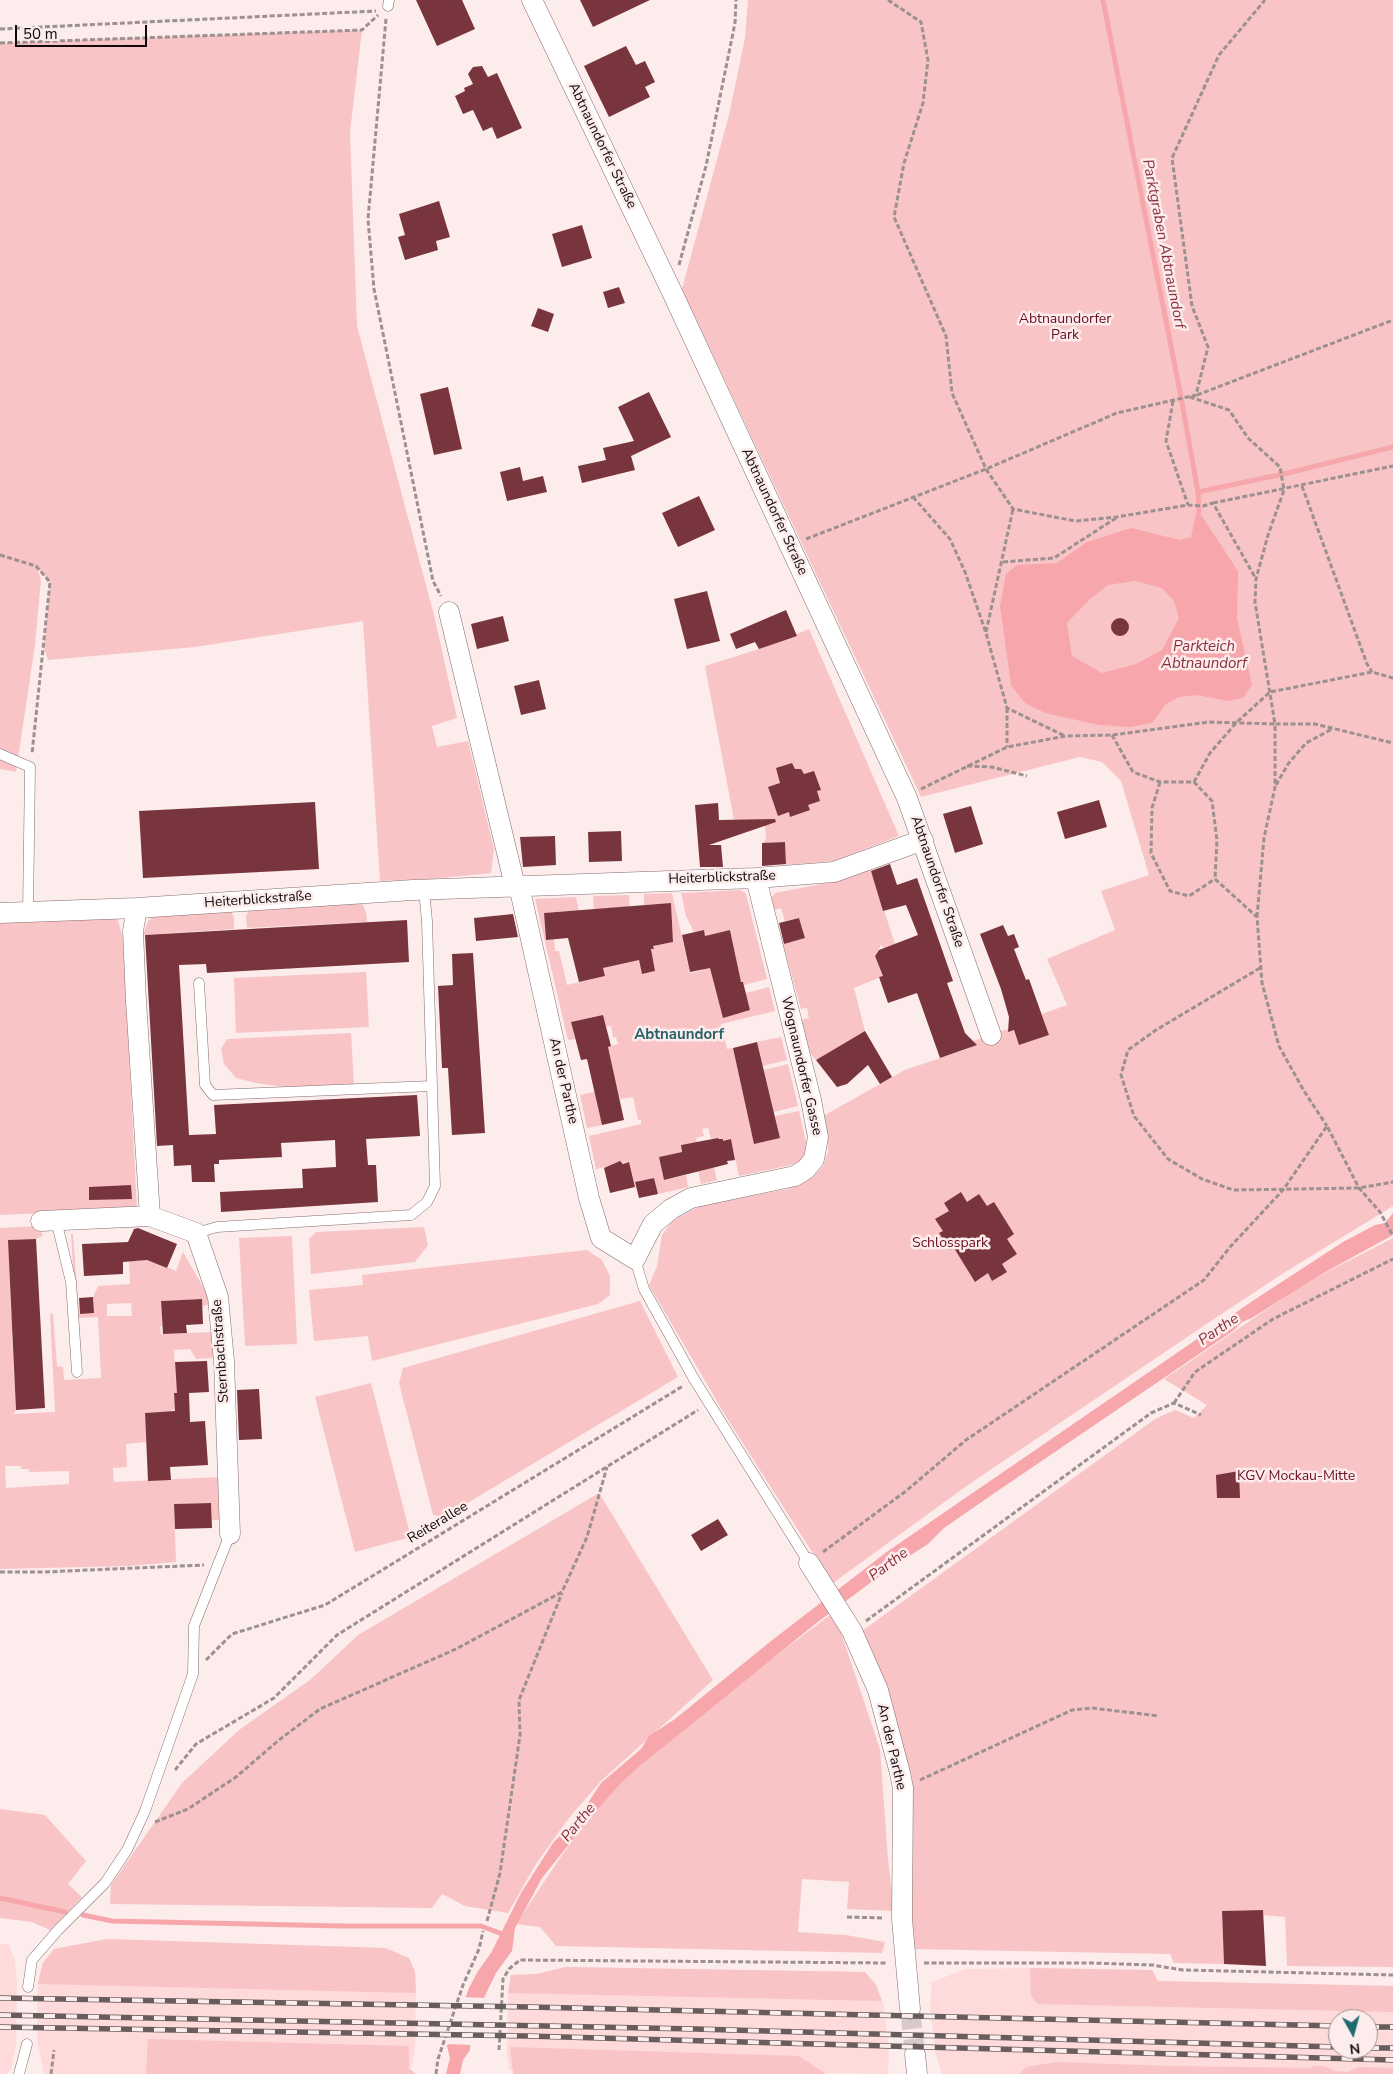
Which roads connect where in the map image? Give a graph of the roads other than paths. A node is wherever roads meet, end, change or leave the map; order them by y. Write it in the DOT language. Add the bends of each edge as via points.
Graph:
graph roads {
  1 [pos="532,0"];
  2 [pos="449,612"];
  3 [pos="0,754"];
  4 [pos="923,840"];
  5 [pos="756,878"];
  6 [pos="517,886"];
  7 [pos="424,890"];
  8 [pos="137,908"];
  9 [pos="28,912"];
  10 [pos="0,913"];
  11 [pos="198,983"];
  12 [pos="990,1035"];
  13 [pos="432,1086"];
  14 [pos="150,1216"];
  15 [pos="49,1220"];
  16 [pos="196,1233"];
  17 [pos="635,1259"];
  18 [pos="76,1372"];
  19 [pos="230,1534"];
  20 [pos="809,1562"];
  21 [pos="28,1987"];
  22 [pos="910,2009"];
  23 [pos="27,2044"];
  24 [pos="915,2054"];
  25 [pos="19,2074"];
  26 [pos="917,2074"];
  1 -- 4 [label="street, Abtnaundorfer Straße" via="672,292 907,798"];
  2 -- 6 [label="street"];
  3 -- 9 [label="lane" via="30,767"];
  4 -- 5 [label="street, Heiterblickstraße" via="834,872"];
  4 -- 12 [label="street, Abtnaundorfer Straße"];
  5 -- 6 [label="street, Heiterblickstraße"];
  5 -- 17 [label="street, Wognaundorfer Gasse" via="811,1100 818,1137 814,1159 795,1176 691,1198 671,1209 653,1224"];
  6 -- 7 [label="street, Heiterblickstraße"];
  6 -- 17 [label="street, An der Parthe" via="599,1230 602,1238"];
  7 -- 8 [label="street, Heiterblickstraße"];
  7 -- 13 [label="lane"];
  8 -- 9 [label="street, Heiterblickstraße"];
  8 -- 14 [label="street" via="134,931 136,1001"];
  9 -- 10 [label="street, Heiterblickstraße"];
  11 -- 13 [label="lane" via="205,1085 213,1095"];
  13 -- 16 [label="lane" via="435,1186 427,1202 411,1215 217,1227"];
  14 -- 15 [label="street"];
  14 -- 16 [label="street"];
  15 -- 18 [label="lane" via="71,1282"];
  16 -- 19 [label="street, Sternbachstraße" via="218,1298 224,1361"];
  17 -- 20 [label="lane" via="644,1289 694,1379"];
  19 -- 21 [label="lane, Sternbachstraße" via="194,1626 193,1674 145,1811 127,1850 105,1883 32,1960"];
  20 -- 22 [label="street, An der Parthe" via="852,1632 878,1690 903,1788 902,1919"];
  23 -- 25 [label="lane"];
  24 -- 26 [label="street"];
}
